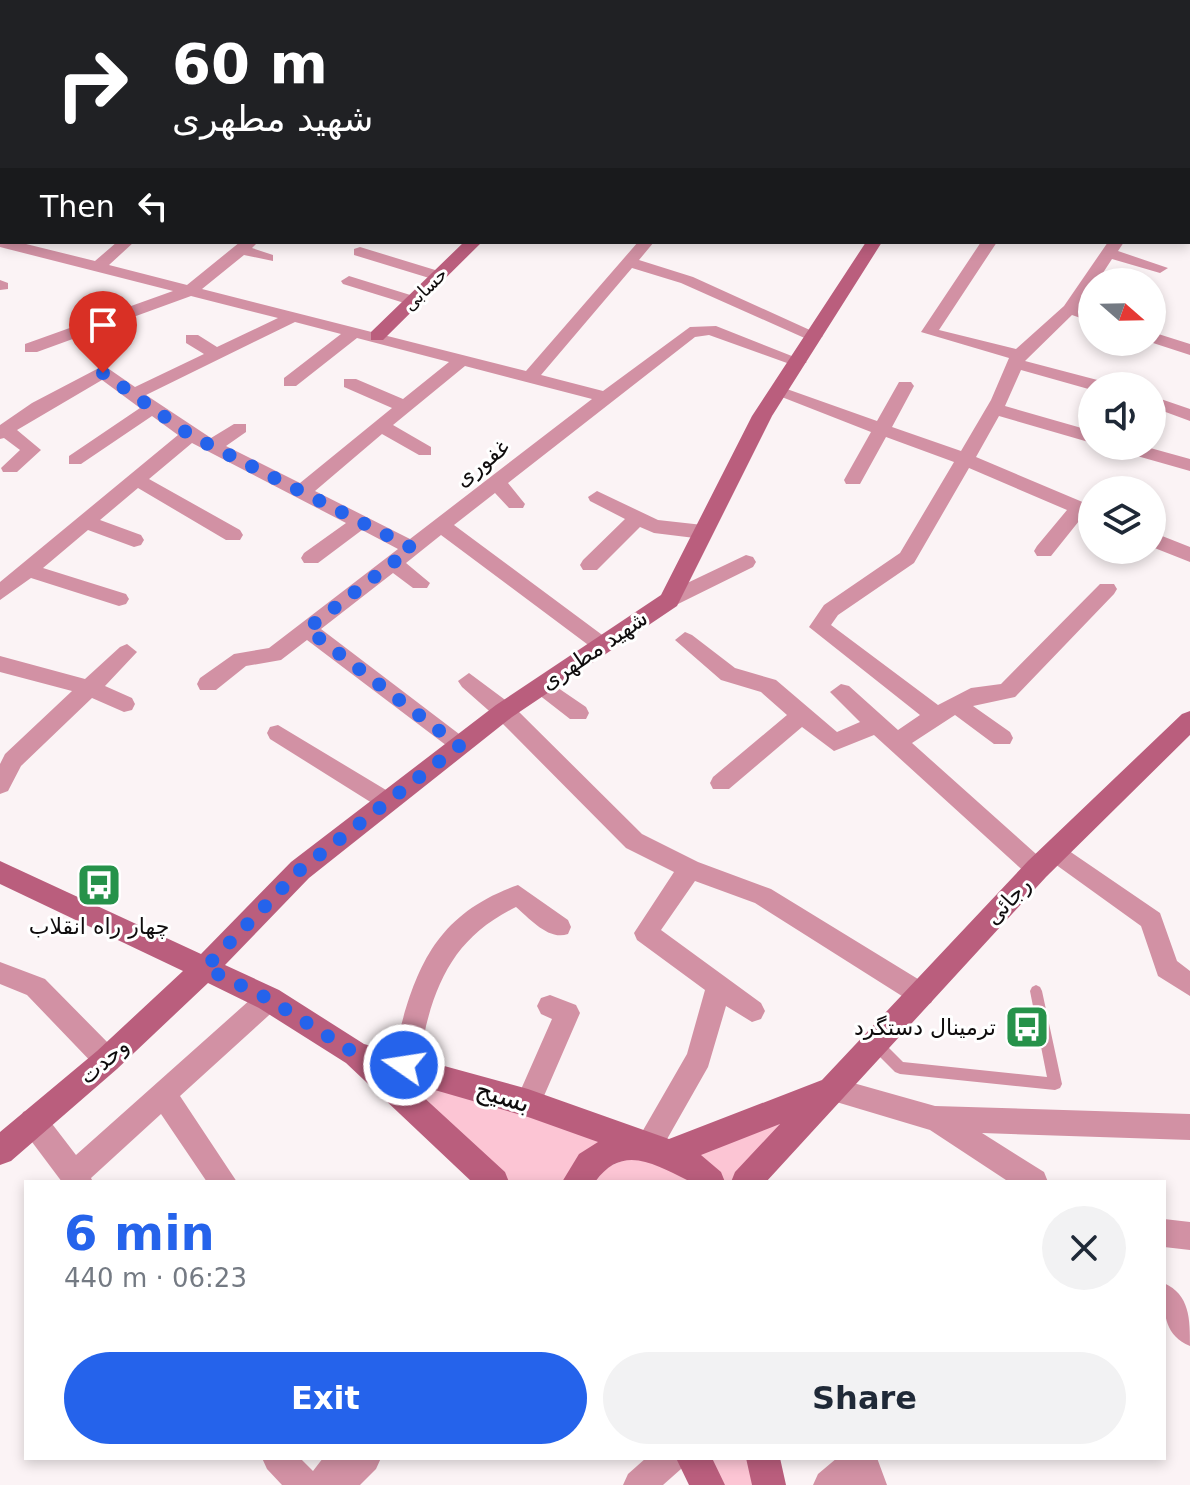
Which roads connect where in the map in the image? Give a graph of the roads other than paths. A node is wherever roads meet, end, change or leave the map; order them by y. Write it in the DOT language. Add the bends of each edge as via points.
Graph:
graph roads {
  1 [pos="8,244"];
  2 [pos="58,244"];
  3 [pos="124,244"];
  4 [pos="472,244"];
  5 [pos="644,244"];
  6 [pos="870,244"];
  7 [pos="988,244"];
  8 [pos="246,245"];
  9 [pos="1112,248"];
  10 [pos="360,252"];
  11 [pos="46,254"];
  12 [pos="267,258"];
  13 [pos="628,262"];
  14 [pos="98,267"];
  15 [pos="1160,268"];
  16 [pos="439,276"];
  17 [pos="349,281"];
  18 [pos="191,290"];
  19 [pos="414,301"];
  20 [pos="1070,309"];
  21 [pos="1078,312"];
  22 [pos="295,316"];
  23 [pos="356,331"];
  24 [pos="377,336"];
  25 [pos="815,336"];
  26 [pos="192,339"];
  27 [pos="1166,342"];
  28 [pos="31,348"];
  29 [pos="1190,350"];
  30 [pos="216,354"];
  31 [pos="1016,359"];
  32 [pos="459,362"];
  33 [pos="798,362"];
  34 [pos="528,379"];
  35 [pos="1078,379"];
  36 [pos="290,382"];
  37 [pos="350,383"];
  38 [pos="905,386"];
  39 [pos="778,392"];
  40 [pos="133,395"];
  41 [pos="606,397"];
  42 [pos="1166,406"];
  43 [pos="405,407"];
  44 [pos="152,408"];
  45 [pos="995,409"];
  46 [pos="1190,415"];
  47 [pos="381,426"];
  48 [pos="240,428"];
  49 [pos="884,430"];
  50 [pos="3,431"];
  51 [pos="1078,433"];
  52 [pos="190,435"];
  53 [pos="211,447"];
  54 [pos="425,451"];
  55 [pos="1166,458"];
  56 [pos="964,459"];
  57 [pos="75,460"];
  58 [pos="1190,465"];
  59 [pos="10,468"];
  60 [pos="136,479"];
  61 [pos="853,480"];
  62 [pos="496,482"];
  63 [pos="301,492"];
  64 [pos="597,497"];
  65 [pos="516,504"];
  66 [pos="1078,507"];
  67 [pos="638,518"];
  68 [pos="1078,518"];
  69 [pos="85,522"];
  70 [pos="360,522"];
  71 [pos="441,525"];
  72 [pos="703,532"];
  73 [pos="233,535"];
  74 [pos="134,540"];
  75 [pos="1166,545"];
  76 [pos="412,548"];
  77 [pos="1044,551"];
  78 [pos="1190,555"];
  79 [pos="311,558"];
  80 [pos="746,562"];
  81 [pos="392,563"];
  82 [pos="590,565"];
  83 [pos="10,580"];
  84 [pos="420,583"];
  85 [pos="1107,589"];
  86 [pos="119,599"];
  87 [pos="669,600"];
  88 [pos="307,629"];
  89 [pos="685,640"];
  90 [pos="602,645"];
  91 [pos="127,652"];
  92 [pos="0,664"];
  93 [pos="469,681"];
  94 [pos="208,684"];
  95 [pos="542,685"];
  96 [pos="89,688"];
  97 [pos="841,692"];
  98 [pos="124,704"];
  99 [pos="946,710"];
  100 [pos="504,711"];
  101 [pos="578,713"];
  102 [pos="803,714"];
  103 [pos="1190,720"];
  104 [pos="878,724"];
  105 [pos="278,733"];
  106 [pos="1002,738"];
  107 [pos="898,742"];
  108 [pos="459,746"];
  109 [pos="721,783"];
  110 [pos="0,785"];
  111 [pos="388,802"];
  112 [pos="1046,860"];
  113 [pos="690,869"];
  114 [pos="0,872"];
  115 [pos="559,927"];
  116 [pos="205,968"];
  117 [pos="0,973"];
  118 [pos="1190,985"];
  119 [pos="719,986"];
  120 [pos="1036,991"];
  121 [pos="922,995"];
  122 [pos="269,999"];
  123 [pos="550,1006"];
  124 [pos="752,1011"];
  125 [pos="875,1043"];
  126 [pos="356,1054"];
  127 [pos="107,1060"];
  128 [pos="404,1065"];
  129 [pos="832,1089"];
  130 [pos="163,1094"];
  131 [pos="528,1103"];
  132 [pos="935,1119"];
  133 [pos="33,1121"];
  134 [pos="1190,1127"];
  135 [pos="661,1149"];
  136 [pos="0,1151"];
  137 [pos="76,1178"];
  138 [pos="222,1180"];
  139 [pos="492,1180"];
  140 [pos="579,1180"];
  141 [pos="708,1180"];
  142 [pos="748,1180"];
  143 [pos="1031,1180"];
  144 [pos="1166,1233"];
  145 [pos="1190,1236"];
  146 [pos="1166,1301"];
  147 [pos="1190,1331"];
  148 [pos="280,1460"];
  149 [pos="668,1460"];
  150 [pos="694,1460"];
  151 [pos="763,1460"];
  152 [pos="864,1468"];
  153 [pos="304,1485"];
  154 [pos="639,1485"];
  155 [pos="708,1485"];
  156 [pos="769,1485"];
  157 [pos="829,1485"];
  1 -- 11 [label="street"];
  2 -- 11 [label="street"];
  3 -- 14 [label="street"];
  4 -- 16 [label="street, حسابی"];
  5 -- 13 [label="street"];
  6 -- 25 [label="street, شهید مطهری"];
  7 -- 31 [label="street" via="929,332"];
  8 -- 12 [label="street"];
  8 -- 18 [label="street"];
  9 -- 15 [label="street"];
  9 -- 20 [label="street"];
  10 -- 16 [label="street"];
  11 -- 14 [label="street"];
  13 -- 25 [label="street" via="687,280"];
  13 -- 34 [label="street"];
  14 -- 18 [label="street"];
  16 -- 19 [label="street, حسابی"];
  17 -- 19 [label="street"];
  18 -- 22 [label="street"];
  18 -- 28 [label="street"];
  19 -- 24 [label="street, حسابی"];
  20 -- 21 [label="street"];
  20 -- 31 [label="street"];
  22 -- 23 [label="street"];
  22 -- 30 [label="street"];
  23 -- 24 [label="street"];
  23 -- 36 [label="street"];
  24 -- 32 [label="street"];
  25 -- 33 [label="street, شهید مطهری"];
  26 -- 30 [label="street"];
  27 -- 29 [label="street"];
  30 -- 40 [label="street"];
  31 -- 35 [label="street"];
  31 -- 45 [label="street"];
  32 -- 34 [label="street"];
  32 -- 43 [label="street"];
  33 -- 39 [label="street, شهید مطهری"];
  33 -- 41 [label="street, غفوری" via="710,330 690,332"];
  34 -- 41 [label="street"];
  37 -- 43 [label="street"];
  38 -- 49 [label="street"];
  39 -- 49 [label="street"];
  39 -- 72 [label="street, شهید مطهری"];
  40 -- 44 [label="street"];
  40 -- 50 [label="street" via="103,373"];
  41 -- 62 [label="street, غفوری"];
  42 -- 46 [label="street"];
  43 -- 47 [label="street"];
  44 -- 52 [label="street"];
  44 -- 57 [label="street"];
  45 -- 51 [label="street"];
  45 -- 56 [label="street"];
  47 -- 54 [label="street"];
  47 -- 63 [label="street"];
  48 -- 53 [label="street"];
  49 -- 56 [label="street"];
  49 -- 61 [label="street"];
  50 -- 59 [label="street" via="32,450"];
  52 -- 53 [label="street"];
  52 -- 60 [label="street"];
  53 -- 63 [label="street"];
  55 -- 58 [label="street"];
  56 -- 66 [label="street"];
  56 -- 99 [label="street" via="907,558 831,610 819,627"];
  60 -- 69 [label="street"];
  60 -- 73 [label="street"];
  62 -- 65 [label="street"];
  62 -- 71 [label="street, غفوری"];
  63 -- 70 [label="street"];
  64 -- 67 [label="street"];
  67 -- 72 [label="street" via="654,526"];
  67 -- 82 [label="street"];
  68 -- 77 [label="street"];
  69 -- 74 [label="street"];
  69 -- 83 [label="street"];
  70 -- 76 [label="street"];
  70 -- 79 [label="street"];
  71 -- 76 [label="street, غفوری"];
  71 -- 90 [label="street"];
  72 -- 87 [label="street, شهید مطهری"];
  75 -- 78 [label="street"];
  76 -- 81 [label="street, غفوری"];
  80 -- 87 [label="street"];
  81 -- 84 [label="street"];
  81 -- 88 [label="street, غفوری"];
  83 -- 86 [label="street"];
  85 -- 99 [label="street" via="1007,691 979,694"];
  87 -- 90 [label="street, شهید مطهری"];
  88 -- 94 [label="street, غفوری" via="274,655 241,659"];
  88 -- 108 [label="street"];
  89 -- 102 [label="street" via="728,674 768,686"];
  90 -- 95 [label="street, شهید مطهری"];
  91 -- 96 [label="street"];
  92 -- 96 [label="street"];
  93 -- 100 [label="street"];
  95 -- 100 [label="street, شهید مطهری"];
  95 -- 101 [label="street"];
  96 -- 98 [label="street"];
  96 -- 110 [label="street" via="13,760"];
  97 -- 104 [label="street"];
  99 -- 106 [label="street"];
  99 -- 107 [label="street"];
  100 -- 108 [label="street, شهید مطهری"];
  100 -- 113 [label="street" via="634,841"];
  102 -- 104 [label="street" via="834,742"];
  102 -- 109 [label="street"];
  103 -- 112 [label="street, رجائی"];
  104 -- 107 [label="street"];
  105 -- 111 [label="street"];
  107 -- 112 [label="street"];
  108 -- 111 [label="street, شهید مطهری"];
  111 -- 116 [label="street, شهید مطهری" via="300,870"];
  112 -- 118 [label="street" via="1151,920 1167,968"];
  112 -- 121 [label="street, رجائی"];
  113 -- 119 [label="street" via="646,933"];
  113 -- 121 [label="street" via="763,896"];
  114 -- 116 [label="street, بسیج"];
  115 -- 128 [label="street" via="518,895 485,908 440,948"];
  116 -- 122 [label="street, بسیج"];
  116 -- 127 [label="street, وحدت"];
  117 -- 127 [label="street" via="36,987"];
  119 -- 124 [label="street"];
  119 -- 135 [label="street" via="699,1058"];
  120 -- 125 [label="lane" via="1055,1084 900,1068"];
  121 -- 125 [label="street, رجائی"];
  122 -- 126 [label="street, بسیج"];
  122 -- 130 [label="street"];
  123 -- 131 [label="street" via="567,1013"];
  125 -- 129 [label="street, رجائی"];
  126 -- 128 [label="street, بسیج"];
  126 -- 139 [label="street, بسیج"];
  127 -- 133 [label="street, وحدت"];
  128 -- 131 [label="street, بسیج"];
  129 -- 132 [label="street"];
  129 -- 135 [label="street"];
  129 -- 142 [label="street, رجائی"];
  130 -- 137 [label="street"];
  130 -- 138 [label="street"];
  131 -- 135 [label="street, بسیج"];
  132 -- 134 [label="street"];
  132 -- 143 [label="street"];
  133 -- 136 [label="street, وحدت"];
  133 -- 137 [label="street"];
  135 -- 140 [label="street" via="623,1148 600,1158"];
  135 -- 141 [label="street, بسیج" via="695,1165"];
  144 -- 145 [label="street"];
  146 -- 147 [label="street"];
  148 -- 153 [label="street"];
  149 -- 154 [label="street"];
  150 -- 155 [label="street"];
  151 -- 156 [label="street"];
  152 -- 157 [label="street"];
}
